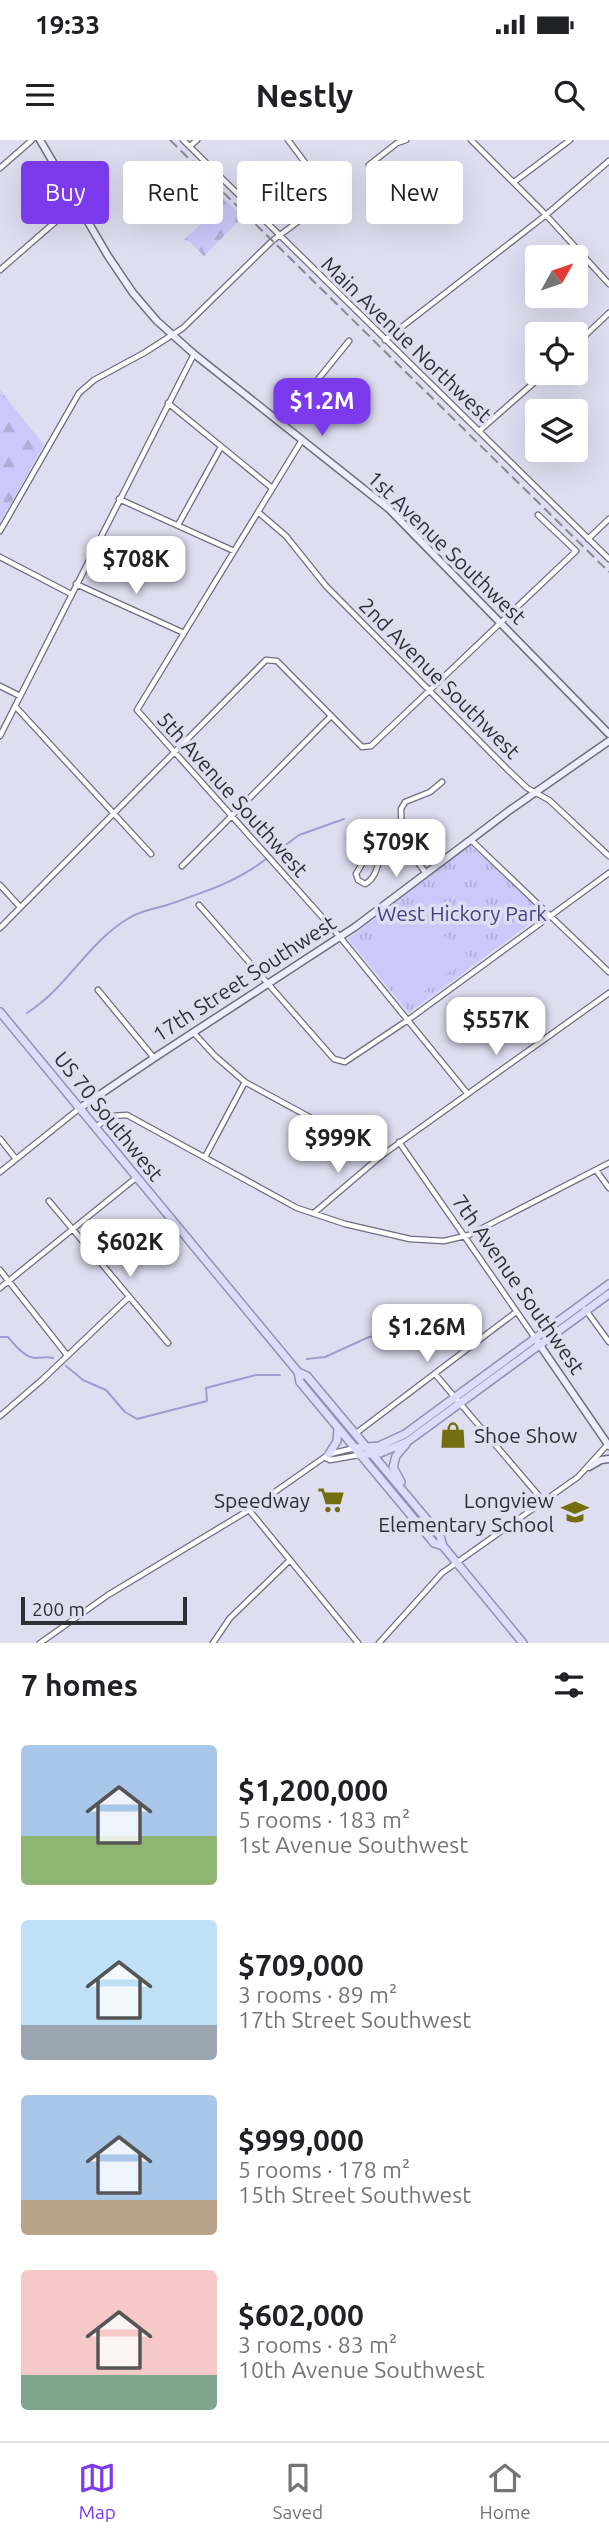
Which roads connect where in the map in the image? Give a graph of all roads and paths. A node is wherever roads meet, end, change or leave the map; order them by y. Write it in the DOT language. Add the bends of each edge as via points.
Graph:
graph roads {
  1 [pos="32,140"];
  2 [pos="40,140"];
  3 [pos="183,140"];
  4 [pos="197,140"];
  5 [pos="288,140"];
  6 [pos="406,140"];
  7 [pos="471,140"];
  8 [pos="570,140"];
  9 [pos="190,146"];
  10 [pos="52,161"];
  11 [pos="374,161"];
  12 [pos="609,161"];
  13 [pos="0,168"];
  14 [pos="514,182"];
  15 [pos="546,215"];
  16 [pos="54,224"];
  17 [pos="89,224"];
  18 [pos="279,235"];
  19 [pos="0,270"];
  20 [pos="609,283"];
  21 [pos="609,313"];
  22 [pos="588,333"];
  23 [pos="172,335"];
  24 [pos="386,340"];
  25 [pos="349,341"];
  26 [pos="194,354"];
  27 [pos="531,385"];
  28 [pos="168,403"];
  29 [pos="282,424"];
  30 [pos="479,431"];
  31 [pos="302,440"];
  32 [pos="221,447"];
  33 [pos="272,488"];
  34 [pos="120,499"];
  35 [pos="258,512"];
  36 [pos="538,515"];
  37 [pos="609,519"];
  38 [pos="178,525"];
  39 [pos="0,531"];
  40 [pos="588,539"];
  41 [pos="234,551"];
  42 [pos="0,557"];
  43 [pos="609,559"];
  44 [pos="76,584"];
  45 [pos="71,594"];
  46 [pos="501,623"];
  47 [pos="184,633"];
  48 [pos="0,686"];
  49 [pos="430,692"];
  50 [pos="20,696"];
  51 [pos="15,706"];
  52 [pos="331,716"];
  53 [pos="609,734"];
  54 [pos="0,736"];
  55 [pos="609,741"];
  56 [pos="174,752"];
  57 [pos="442,782"];
  58 [pos="533,792"];
  59 [pos="112,814"];
  60 [pos="232,816"];
  61 [pos="471,840"];
  62 [pos="382,851"];
  63 [pos="409,851"];
  64 [pos="151,854"];
  65 [pos="609,856"];
  66 [pos="182,866"];
  67 [pos="426,873"];
  68 [pos="609,873"];
  69 [pos="0,885"];
  70 [pos="199,905"];
  71 [pos="20,907"];
  72 [pos="551,915"];
  73 [pos="0,928"];
  74 [pos="340,937"];
  75 [pos="609,972"];
  76 [pos="269,984"];
  77 [pos="97,990"];
  78 [pos="609,993"];
  79 [pos="0,1012"];
  80 [pos="408,1020"];
  81 [pos="193,1032"];
  82 [pos="154,1058"];
  83 [pos="246,1082"];
  84 [pos="467,1093"];
  85 [pos="80,1108"];
  86 [pos="96,1127"];
  87 [pos="0,1139"];
  88 [pos="400,1142"];
  89 [pos="380,1156"];
  90 [pos="205,1157"];
  91 [pos="16,1159"];
  92 [pos="609,1163"];
  93 [pos="596,1170"];
  94 [pos="0,1172"];
  95 [pos="137,1178"];
  96 [pos="609,1188"];
  97 [pos="49,1201"];
  98 [pos="314,1213"];
  99 [pos="73,1230"];
  100 [pos="463,1237"];
  101 [pos="0,1269"];
  102 [pos="9,1281"];
  103 [pos="609,1283"];
  104 [pos="0,1288"];
  105 [pos="609,1294"];
  106 [pos="129,1297"];
  107 [pos="584,1307"];
  108 [pos="516,1312"];
  109 [pos="537,1342"];
  110 [pos="609,1342"];
  111 [pos="168,1343"];
  112 [pos="67,1354"];
  113 [pos="298,1373"];
  114 [pos="435,1374"];
  115 [pos="458,1400"];
  116 [pos="0,1416"];
  117 [pos="338,1428"];
  118 [pos="355,1434"];
  119 [pos="407,1442"];
  120 [pos="609,1445"];
  121 [pos="368,1450"];
  122 [pos="357,1451"];
  123 [pos="327,1456"];
  124 [pos="609,1459"];
  125 [pos="589,1467"];
  126 [pos="545,1503"];
  127 [pos="249,1510"];
  128 [pos="425,1517"];
  129 [pos="443,1546"];
  130 [pos="290,1560"];
  131 [pos="457,1563"];
  132 [pos="40,1643"];
  133 [pos="213,1643"];
  134 [pos="358,1643"];
  135 [pos="379,1643"];
  136 [pos="523,1643"];
  1 -- 13 [label="street"];
  2 -- 10 [label="main road, 1st Avenue Southwest"];
  3 -- 9 [label="street, Main Avenue Northwest"];
  4 -- 9 [label="street"];
  5 -- 18 [label="street" via="331,197"];
  6 -- 11 [label="street"];
  7 -- 14 [label="street"];
  8 -- 14 [label="street"];
  9 -- 18 [label="street, Main Avenue Northwest"];
  12 -- 15 [label="street"];
  14 -- 15 [label="street"];
  15 -- 20 [label="street"];
  15 -- 24 [label="street"];
  16 -- 19 [label="street"];
  17 -- 23 [label="main road, 1st Avenue Southwest" via="122,278"];
  18 -- 23 [label="street"];
  18 -- 24 [label="street, Main Avenue Northwest"];
  21 -- 22 [label="street"];
  23 -- 26 [label="main road, 1st Avenue Southwest"];
  23 -- 39 [label="street" via="79,393"];
  24 -- 30 [label="street, Main Avenue Northwest"];
  25 -- 29 [label="street"];
  26 -- 28 [label="street"];
  26 -- 29 [label="main road, 1st Avenue Southwest"];
  27 -- 30 [label="street"];
  28 -- 32 [label="street"];
  28 -- 34 [label="street"];
  29 -- 31 [label="main road, 1st Avenue Southwest"];
  30 -- 40 [label="street, Main Avenue Northwest"];
  31 -- 33 [label="street"];
  31 -- 46 [label="main road, 1st Avenue Southwest" via="389,509"];
  32 -- 33 [label="street"];
  32 -- 38 [label="street"];
  33 -- 35 [label="street"];
  34 -- 38 [label="street"];
  34 -- 44 [label="street"];
  35 -- 41 [label="street"];
  35 -- 49 [label="street, 2nd Avenue Southwest" via="286,536 326,586"];
  36 -- 46 [label="street" via="576,551"];
  37 -- 40 [label="street"];
  38 -- 41 [label="street"];
  40 -- 43 [label="street, Main Avenue Northwest"];
  41 -- 47 [label="street"];
  42 -- 45 [label="street"];
  44 -- 45 [label="street"];
  44 -- 47 [label="street"];
  45 -- 50 [label="street"];
  46 -- 49 [label="street"];
  46 -- 53 [label="main road, 1st Avenue Southwest"];
  47 -- 56 [label="street, 5th Avenue Southwest" via="137,710"];
  48 -- 50 [label="street"];
  49 -- 52 [label="street" via="366,748"];
  49 -- 58 [label="street, 2nd Avenue Southwest"];
  50 -- 51 [label="street"];
  51 -- 54 [label="street"];
  51 -- 59 [label="street"];
  52 -- 56 [label="street" via="277,661 269,659"];
  52 -- 60 [label="street"];
  55 -- 58 [label="main road, 17th Street Southwest"];
  56 -- 59 [label="street"];
  56 -- 60 [label="street, 5th Avenue Southwest"];
  57 -- 63 [label="street" via="402,805 401,837"];
  58 -- 61 [label="main road, 17th Street Southwest"];
  58 -- 65 [label="street, 2nd Avenue Southwest" via="549,800"];
  59 -- 64 [label="street"];
  59 -- 71 [label="street"];
  60 -- 66 [label="street"];
  60 -- 74 [label="street, 5th Avenue Southwest"];
  61 -- 67 [label="main road, 17th Street Southwest"];
  61 -- 72 [label="street"];
  62 -- 62 [label="street" via="366,855 356,874 358,880 370,882"];
  62 -- 63 [label="street"];
  63 -- 67 [label="street"];
  67 -- 74 [label="main road, 17th Street Southwest"];
  68 -- 72 [label="street"];
  69 -- 71 [label="street"];
  70 -- 76 [label="street"];
  71 -- 73 [label="street"];
  72 -- 75 [label="street"];
  72 -- 80 [label="street"];
  74 -- 76 [label="main road, 17th Street Southwest"];
  74 -- 80 [label="street, 5th Avenue Southwest"];
  76 -- 80 [label="street" via="341,1062"];
  76 -- 81 [label="main road, 17th Street Southwest"];
  77 -- 82 [label="street"];
  78 -- 84 [label="street"];
  79 -- 85 [label="main road, US 70 Southwest"];
  80 -- 84 [label="street, 5th Avenue Southwest"];
  81 -- 82 [label="main road, 17th Street Southwest"];
  81 -- 83 [label="street"];
  82 -- 85 [label="main road, 17th Street Southwest"];
  83 -- 89 [label="street"];
  83 -- 90 [label="street"];
  84 -- 88 [label="street"];
  85 -- 86 [label="main road, US 70 Southwest"];
  85 -- 91 [label="street, 17th Street Southwest"];
  86 -- 90 [label="street" via="110,1116 127,1115"];
  86 -- 95 [label="main road, US 70 Southwest"];
  87 -- 91 [label="street"];
  88 -- 89 [label="street"];
  88 -- 100 [label="street, 7th Avenue Southwest"];
  89 -- 98 [label="street"];
  90 -- 98 [label="street"];
  91 -- 94 [label="street, 17th Street Southwest"];
  92 -- 93 [label="street"];
  93 -- 96 [label="street"];
  93 -- 100 [label="street"];
  95 -- 99 [label="street"];
  95 -- 113 [label="main road, US 70 Southwest"];
  97 -- 99 [label="street"];
  98 -- 100 [label="street" via="410,1239"];
  99 -- 102 [label="street"];
  99 -- 106 [label="street"];
  100 -- 108 [label="street, 7th Avenue Southwest"];
  101 -- 102 [label="street"];
  102 -- 104 [label="street"];
  102 -- 112 [label="street"];
  103 -- 107 [label="main road"];
  105 -- 107 [label="main road"];
  106 -- 111 [label="street"];
  106 -- 112 [label="street"];
  107 -- 109 [label="main road"];
  107 -- 110 [label="street"];
  108 -- 109 [label="street, 7th Avenue Southwest"];
  108 -- 114 [label="street"];
  109 -- 115 [label="main road"];
  109 -- 120 [label="main road, 7th Avenue Southwest"];
  112 -- 116 [label="street"];
  113 -- 117 [label="main road, US 70 Southwest" via="300,1382"];
  113 -- 118 [label="main road, US 70 Southwest" via="307,1376"];
  114 -- 115 [label="street"];
  114 -- 118 [label="street"];
  115 -- 119 [label="main road"];
  115 -- 121 [label="main road" via="398,1438"];
  115 -- 126 [label="street"];
  117 -- 122 [label="main road, US 70 Southwest"];
  117 -- 123 [label="main road" via="337,1441"];
  118 -- 121 [label="main road, US 70 Southwest"];
  119 -- 121 [label="main road" via="387,1451"];
  119 -- 128 [label="main road" via="394,1461 394,1472"];
  120 -- 125 [label="street"];
  121 -- 122 [label="main road"];
  121 -- 128 [label="main road, US 70 Southwest"];
  122 -- 123 [label="street"];
  122 -- 129 [label="main road, US 70 Southwest" via="434,1543"];
  123 -- 127 [label="street"];
  124 -- 125 [label="main road"];
  125 -- 126 [label="street"];
  126 -- 131 [label="street"];
  127 -- 130 [label="street"];
  127 -- 132 [label="street" via="116,1590"];
  128 -- 129 [label="main road, US 70 Southwest"];
  129 -- 131 [label="main road, US 70 Southwest"];
  130 -- 133 [label="street" via="230,1618"];
  130 -- 134 [label="street"];
  131 -- 135 [label="street" via="436,1579"];
  131 -- 136 [label="main road, US 70 Southwest"];
}
